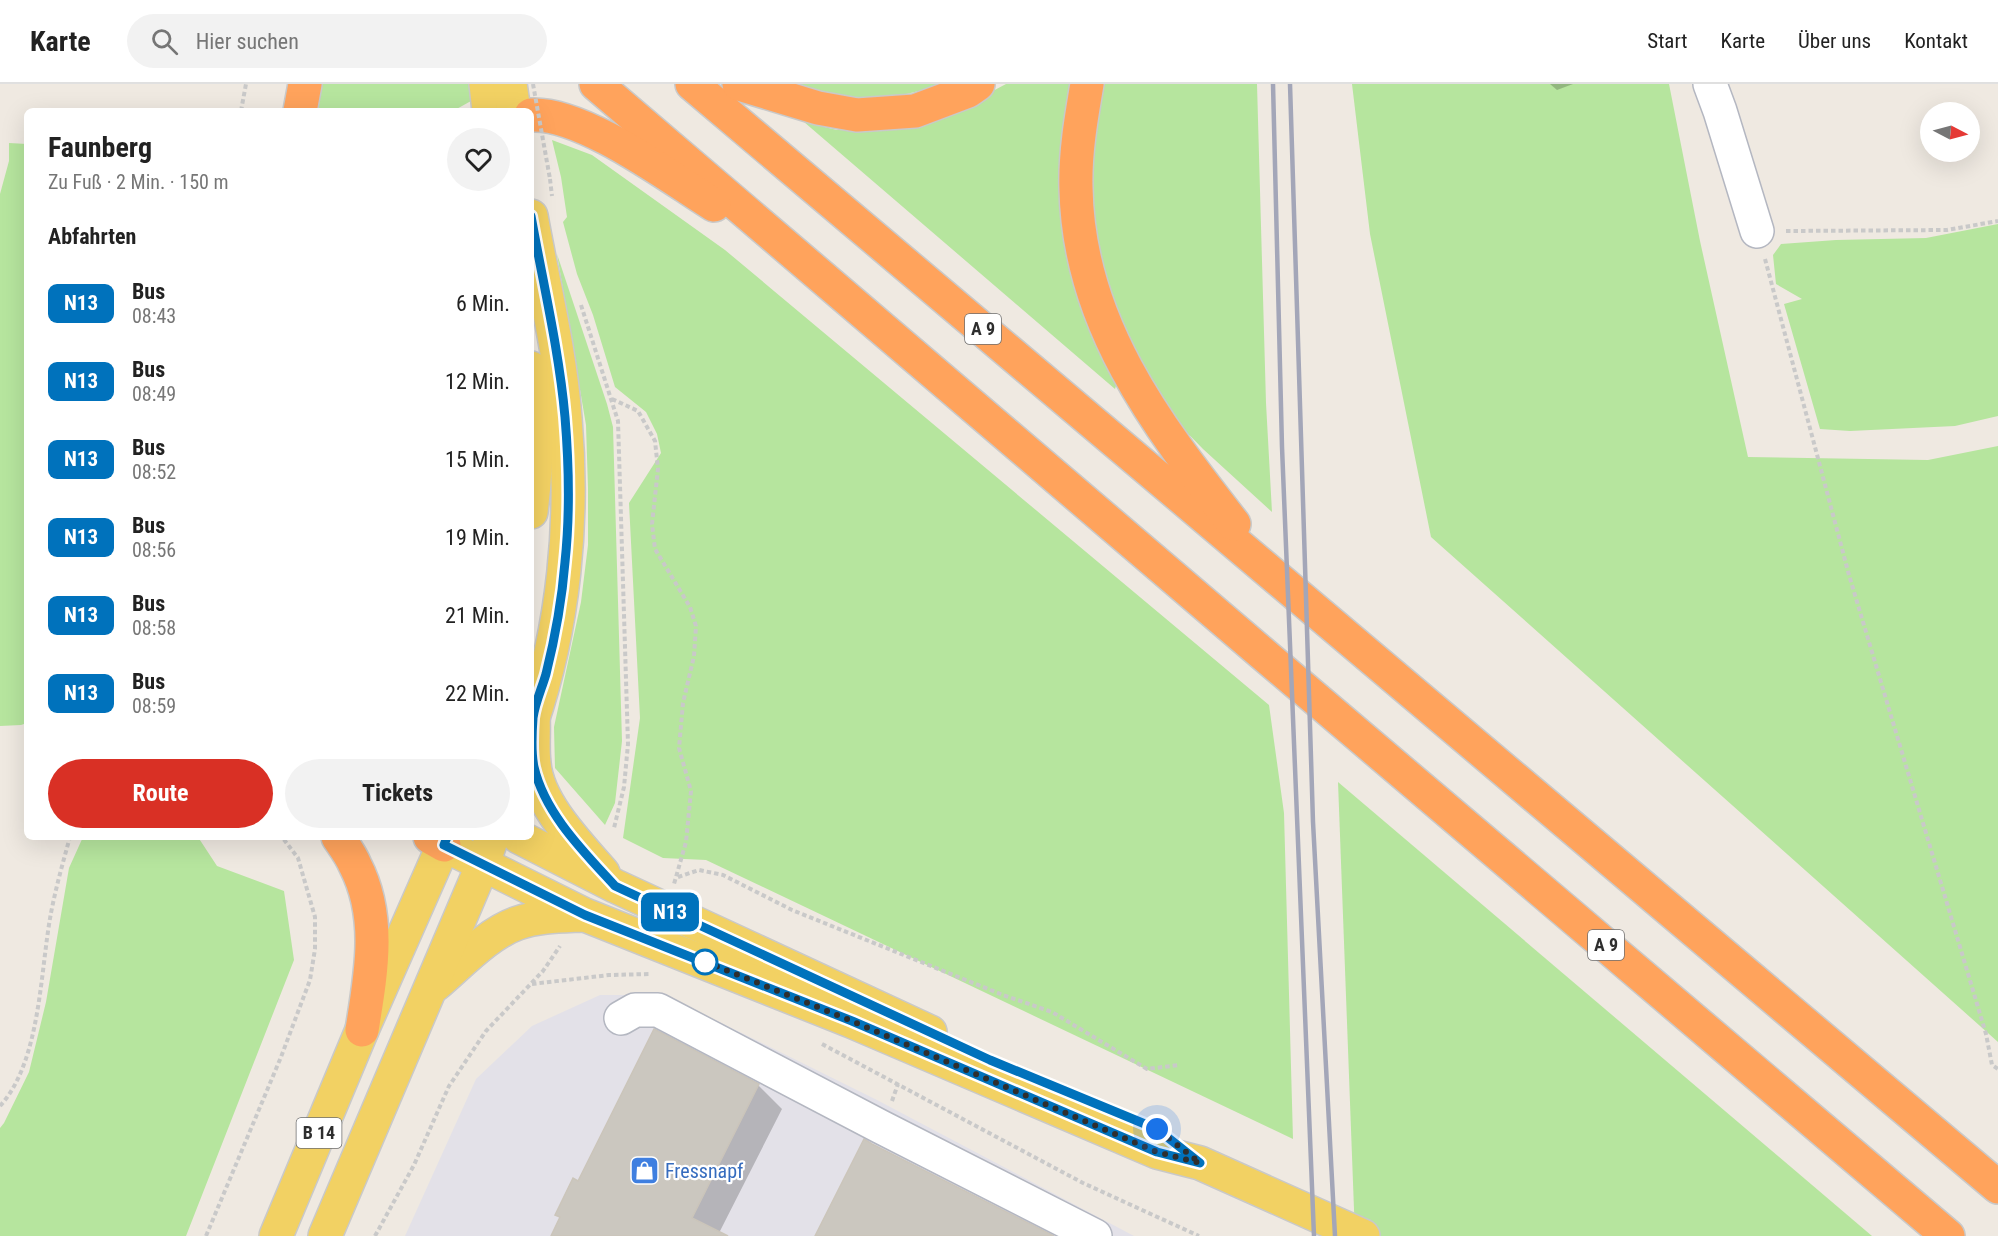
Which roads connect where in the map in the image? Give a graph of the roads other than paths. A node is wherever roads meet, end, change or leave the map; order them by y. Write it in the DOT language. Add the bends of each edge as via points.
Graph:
graph roads {
  1 [pos="305,84"];
  2 [pos="486,84"];
  3 [pos="510,84"];
  4 [pos="596,84"];
  5 [pos="692,84"];
  6 [pos="739,84"];
  7 [pos="978,84"];
  8 [pos="1087,84"];
  9 [pos="1710,84"];
  10 [pos="301,108"];
  11 [pos="489,108"];
  12 [pos="514,108"];
  13 [pos="534,115"];
  14 [pos="542,208"];
  15 [pos="1757,231"];
  16 [pos="814,268"];
  17 [pos="534,409"];
  18 [pos="534,492"];
  19 [pos="1274,576"];
  20 [pos="534,713"];
  21 [pos="534,765"];
  22 [pos="340,840"];
  23 [pos="440,840"];
  24 [pos="525,840"];
  25 [pos="488,850"];
  26 [pos="615,886"];
  27 [pos="585,915"];
  28 [pos="429,991"];
  29 [pos="621,1018"];
  30 [pos="362,1030"];
  31 [pos="1200,1163"];
  32 [pos="1998,1187"];
  33 [pos="276,1236"];
  34 [pos="325,1236"];
  35 [pos="1095,1236"];
  36 [pos="1363,1236"];
  37 [pos="1948,1236"];
  1 -- 10 [label="highway"];
  2 -- 11 [label="main road"];
  3 -- 12 [label="main road"];
  4 -- 16 [label="highway, A 9"];
  5 -- 19 [label="highway, A 9"];
  6 -- 7 [label="highway" via="818,108 857,115 915,111"];
  8 -- 19 [label="highway" via="1077,142 1079,233 1094,294 1116,353 1142,398"];
  9 -- 15 [label="lane"];
  13 -- 16 [label="highway" via="580,125 616,144"];
  14 -- 20 [label="main road" via="568,477 560,602"];
  16 -- 37 [label="highway, A 9"];
  17 -- 18 [label="main road"];
  19 -- 32 [label="highway, A 9"];
  21 -- 26 [label="main road" via="540,787 553,810"];
  22 -- 30 [label="highway" via="356,865 369,900 374,936"];
  23 -- 25 [label="main road"];
  23 -- 30 [label="main road, B 14"];
  24 -- 26 [label="main road"];
  25 -- 27 [label="main road"];
  25 -- 28 [label="main road, B 14"];
  26 -- 31 [label="main road" via="990,1060 1157,1129"];
  27 -- 28 [label="main road" via="517,923 479,947"];
  27 -- 31 [label="main road" via="852,1021 1157,1152"];
  28 -- 34 [label="main road, B 14"];
  29 -- 35 [label="lane" via="635,1010 658,1010"];
  30 -- 33 [label="main road, B 14"];
  31 -- 36 [label="main road"];
}
